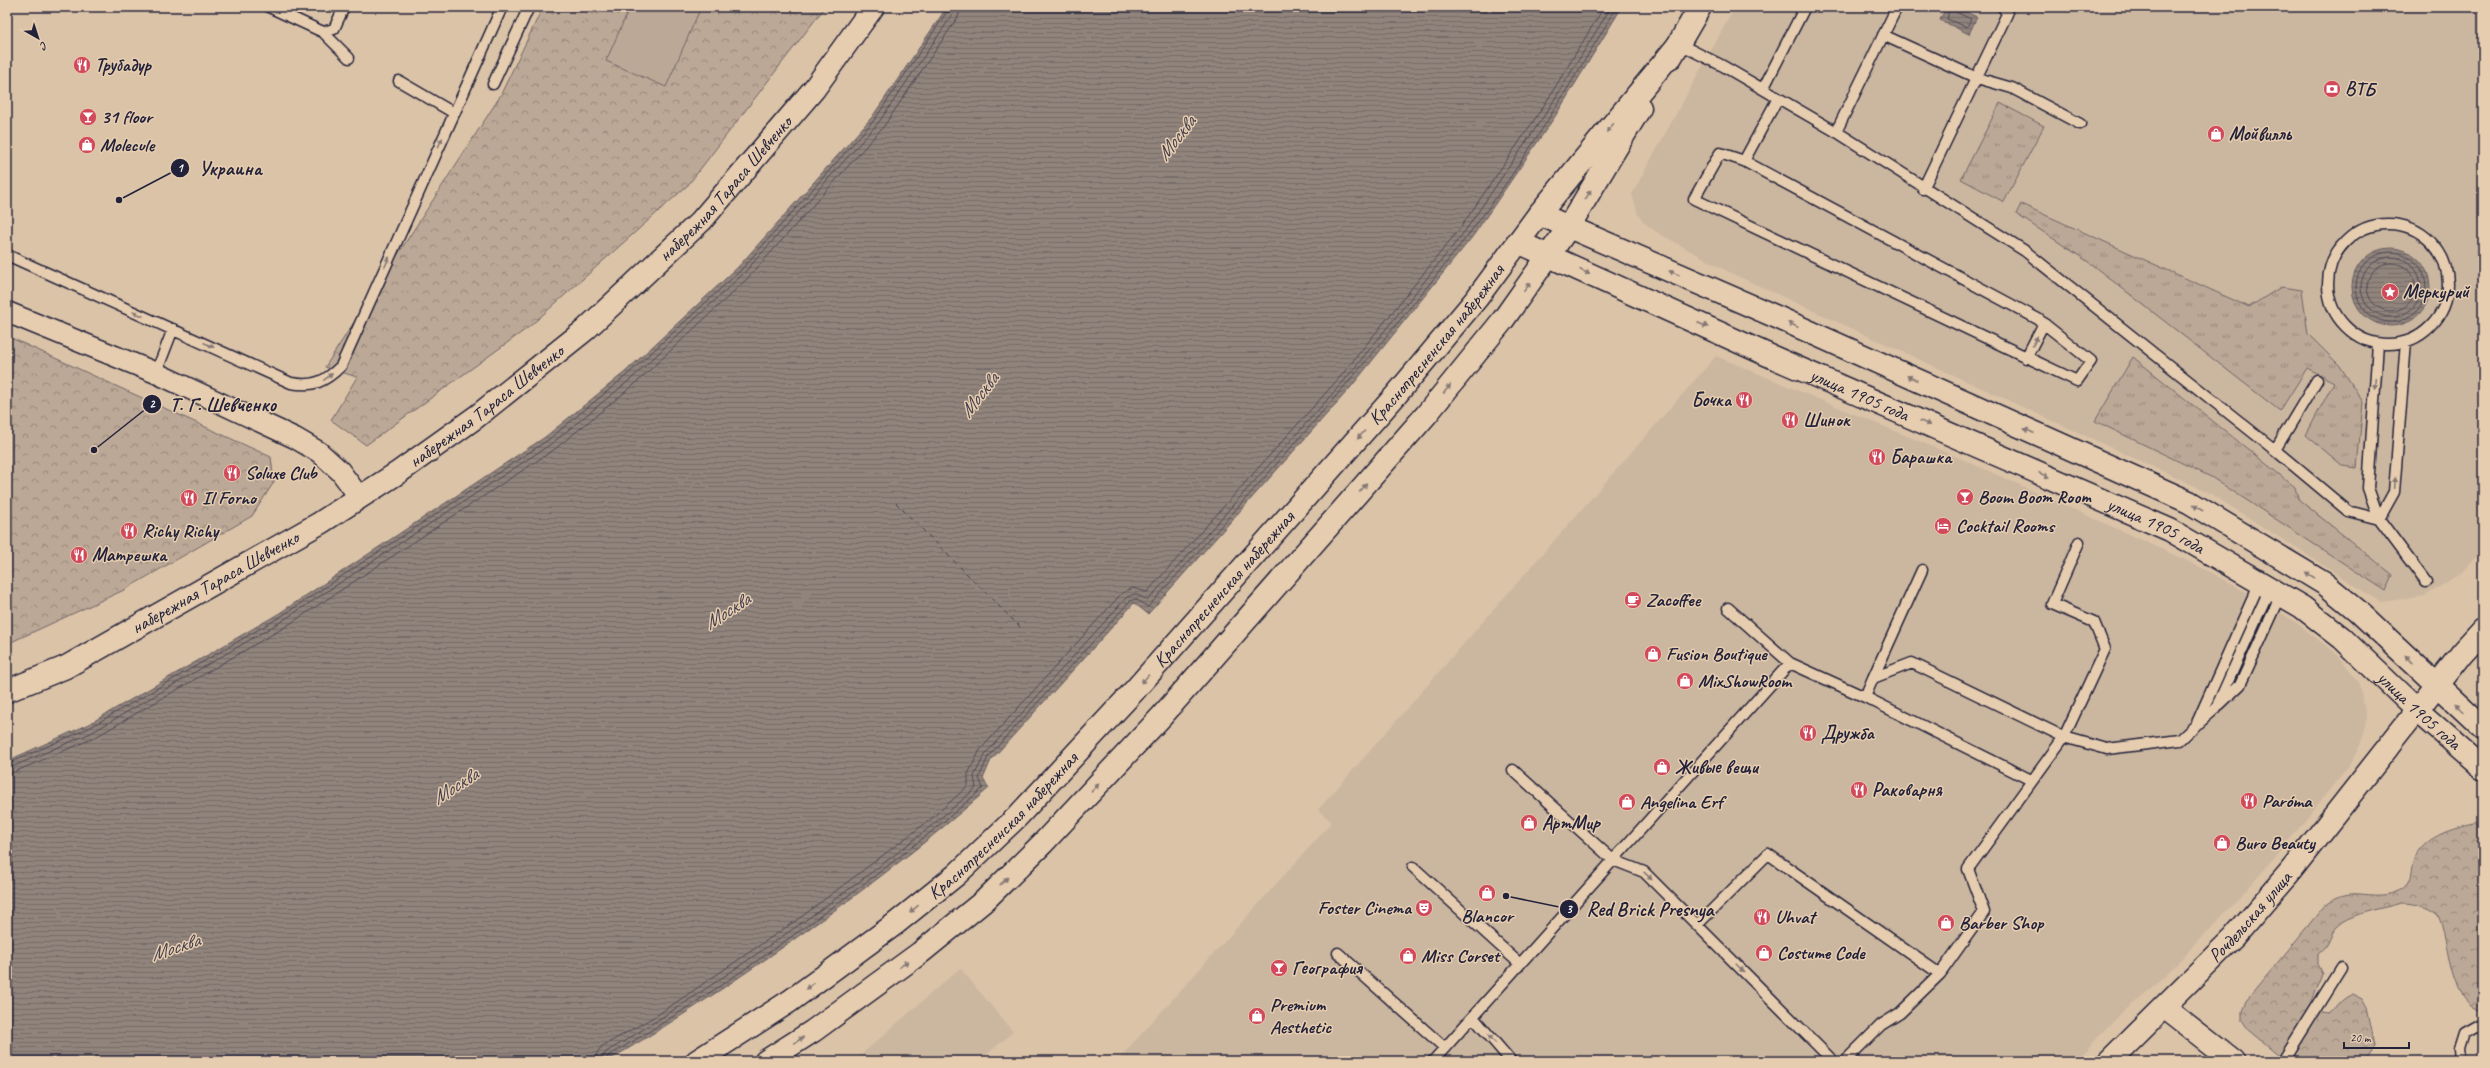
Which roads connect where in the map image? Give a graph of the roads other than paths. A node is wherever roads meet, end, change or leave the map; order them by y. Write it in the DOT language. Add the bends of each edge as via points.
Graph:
graph roads {
  1 [pos="269,7"];
  2 [pos="344,7"];
  3 [pos="502,7"];
  4 [pos="529,7"];
  5 [pos="873,7"];
  6 [pos="1700,7"];
  7 [pos="1805,7"];
  8 [pos="1897,7"];
  9 [pos="2003,7"];
  10 [pos="323,32"];
  11 [pos="1883,35"];
  12 [pos="1679,44"];
  13 [pos="349,58"];
  14 [pos="1977,78"];
  15 [pos="399,81"];
  16 [pos="493,84"];
  17 [pos="1762,89"];
  18 [pos="1778,98"];
  19 [pos="454,113"];
  20 [pos="2080,124"];
  21 [pos="1836,132"];
  22 [pos="1744,161"];
  23 [pos="1923,188"];
  24 [pos="1539,214"];
  25 [pos="1568,228"];
  26 [pos="1518,242"];
  27 [pos="7,255"];
  28 [pos="1549,256"];
  29 [pos="7,312"];
  30 [pos="2044,323"];
  31 [pos="173,330"];
  32 [pos="2406,342"];
  33 [pos="2378,344"];
  34 [pos="2026,358"];
  35 [pos="156,373"];
  36 [pos="2317,380"];
  37 [pos="2275,450"];
  38 [pos="360,498"];
  39 [pos="2379,519"];
  40 [pos="2079,542"];
  41 [pos="1922,570"];
  42 [pos="2426,582"];
  43 [pos="2270,588"];
  44 [pos="1728,608"];
  45 [pos="2483,630"];
  46 [pos="1790,663"];
  47 [pos="1874,678"];
  48 [pos="2437,686"];
  49 [pos="7,691"];
  50 [pos="1865,697"];
  51 [pos="2418,711"];
  52 [pos="2196,725"];
  53 [pos="2483,728"];
  54 [pos="2064,737"];
  55 [pos="2483,768"];
  56 [pos="1513,770"];
  57 [pos="2031,780"];
  58 [pos="1613,860"];
  59 [pos="1413,868"];
  60 [pos="1697,925"];
  61 [pos="1338,953"];
  62 [pos="1520,964"];
  63 [pos="2340,968"];
  64 [pos="1940,974"];
  65 [pos="2164,1007"];
  66 [pos="1473,1017"];
  67 [pos="2483,1023"];
  68 [pos="1445,1048"];
  69 [pos="698,1061"];
  70 [pos="766,1061"];
  71 [pos="1433,1061"];
  72 [pos="1511,1061"];
  73 [pos="1833,1061"];
  74 [pos="1845,1061"];
  75 [pos="2110,1061"];
  76 [pos="2233,1061"];
  77 [pos="2283,1061"];
  78 [pos="2461,1061"];
  1 -- 10 [label="lane"];
  2 -- 10 [label="lane" via="334,29"];
  3 -- 19 [label="lane"];
  4 -- 16 [label="lane"];
  5 -- 38 [label="main road, набережная Тараса Шевченко" via="814,89 701,221 585,330 476,417"];
  6 -- 12 [label="main road, Краснопресненская набережная"];
  7 -- 17 [label="lane"];
  8 -- 11 [label="lane"];
  9 -- 14 [label="lane" via="2008,14"];
  10 -- 13 [label="lane"];
  11 -- 14 [label="lane"];
  11 -- 21 [label="lane"];
  12 -- 17 [label="lane"];
  12 -- 24 [label="main road, Краснопресненская набережная, one-way"];
  25 -- 12 [label="main road, Краснопресненская набережная, one-way"];
  14 -- 20 [label="lane" via="2012,88"];
  14 -- 23 [label="lane"];
  15 -- 19 [label="lane"];
  17 -- 18 [label="lane"];
  18 -- 21 [label="lane"];
  18 -- 22 [label="lane"];
  31 -- 19 [label="lane, one-way" via="291,382 306,385 319,383 331,376 341,366"];
  21 -- 23 [label="lane"];
  22 -- 30 [label="lane"];
  22 -- 34 [label="lane" via="1720,153 1694,199"];
  23 -- 37 [label="lane" via="2025,251"];
  24 -- 25 [label="main road, улица 1905 года"];
  24 -- 26 [label="main road, Краснопресненская набережная"];
  25 -- 28 [label="main road, Краснопресненская набережная"];
  48 -- 25 [label="main road, улица 1905 года, one-way" via="2358,611 2325,584 2189,502 1779,318"];
  26 -- 28 [label="main road, улица 1905 года"];
  26 -- 69 [label="main road, Краснопресненская набережная, one-way" via="1472,304 1396,394 1133,692 1017,817 956,875 896,924 790,1001"];
  31 -- 27 [label="lane, one-way"];
  28 -- 43 [label="main road, улица 1905 года, one-way" via="1775,358 2170,530"];
  70 -- 28 [label="main road, Краснопресненская набережная, one-way" via="813,1031 920,953 984,901 1043,843 1161,717 1426,415 1503,320"];
  29 -- 35 [label="street"];
  34 -- 30 [label="lane, one-way"];
  30 -- 34 [label="lane" via="2091,360 2077,381"];
  31 -- 35 [label="lane"];
  32 -- 33 [label="lane"];
  32 -- 33 [label="lane" via="2427,330 2442,310 2448,287 2446,266 2435,246 2419,232 2399,224 2377,224 2357,232 2340,246 2330,265 2327,286 2331,306 2342,324 2358,337"];
  39 -- 32 [label="lane, one-way" via="2394,492"];
  33 -- 39 [label="lane, one-way" via="2368,488"];
  35 -- 38 [label="street" via="295,438 319,452 340,471"];
  36 -- 37 [label="lane"];
  37 -- 39 [label="lane" via="2348,511"];
  38 -- 49 [label="main road, набережная Тараса Шевченко" via="66,667"];
  39 -- 42 [label="lane"];
  40 -- 54 [label="lane" via="2052,604 2094,622 2105,650"];
  41 -- 47 [label="lane"];
  43 -- 51 [label="main road, улица 1905 года" via="2302,607 2342,638"];
  43 -- 52 [label="lane"];
  43 -- 52 [label="lane" via="2216,708"];
  44 -- 46 [label="lane"];
  45 -- 48 [label="main road, Рочдельская улица"];
  46 -- 50 [label="lane"];
  46 -- 58 [label="lane"];
  47 -- 50 [label="lane"];
  47 -- 54 [label="lane" via="1912,663"];
  48 -- 51 [label="main road, Рочдельская улица"];
  53 -- 48 [label="main road, улица 1905 года, one-way"];
  50 -- 57 [label="lane"];
  51 -- 55 [label="main road, улица 1905 года"];
  51 -- 65 [label="main road, Рочдельская улица" via="2310,849 2234,937"];
  52 -- 54 [label="lane" via="2180,740 2107,750"];
  54 -- 57 [label="lane"];
  56 -- 58 [label="lane"];
  57 -- 64 [label="lane" via="1968,869 1984,912"];
  58 -- 60 [label="lane, one-way" via="1644,872"];
  58 -- 62 [label="lane"];
  59 -- 62 [label="lane"];
  60 -- 64 [label="lane" via="1768,854"];
  60 -- 73 [label="lane, one-way"];
  61 -- 68 [label="lane"];
  62 -- 66 [label="lane"];
  63 -- 77 [label="lane"];
  64 -- 74 [label="lane" via="1900,1013 1881,1025"];
  65 -- 75 [label="main road, Рочдельская улица"];
  65 -- 76 [label="main road"];
  66 -- 68 [label="lane"];
  72 -- 66 [label="lane, one-way"];
  67 -- 78 [label="lane" via="2466,1033 2460,1049"];
  68 -- 71 [label="lane"];
}
